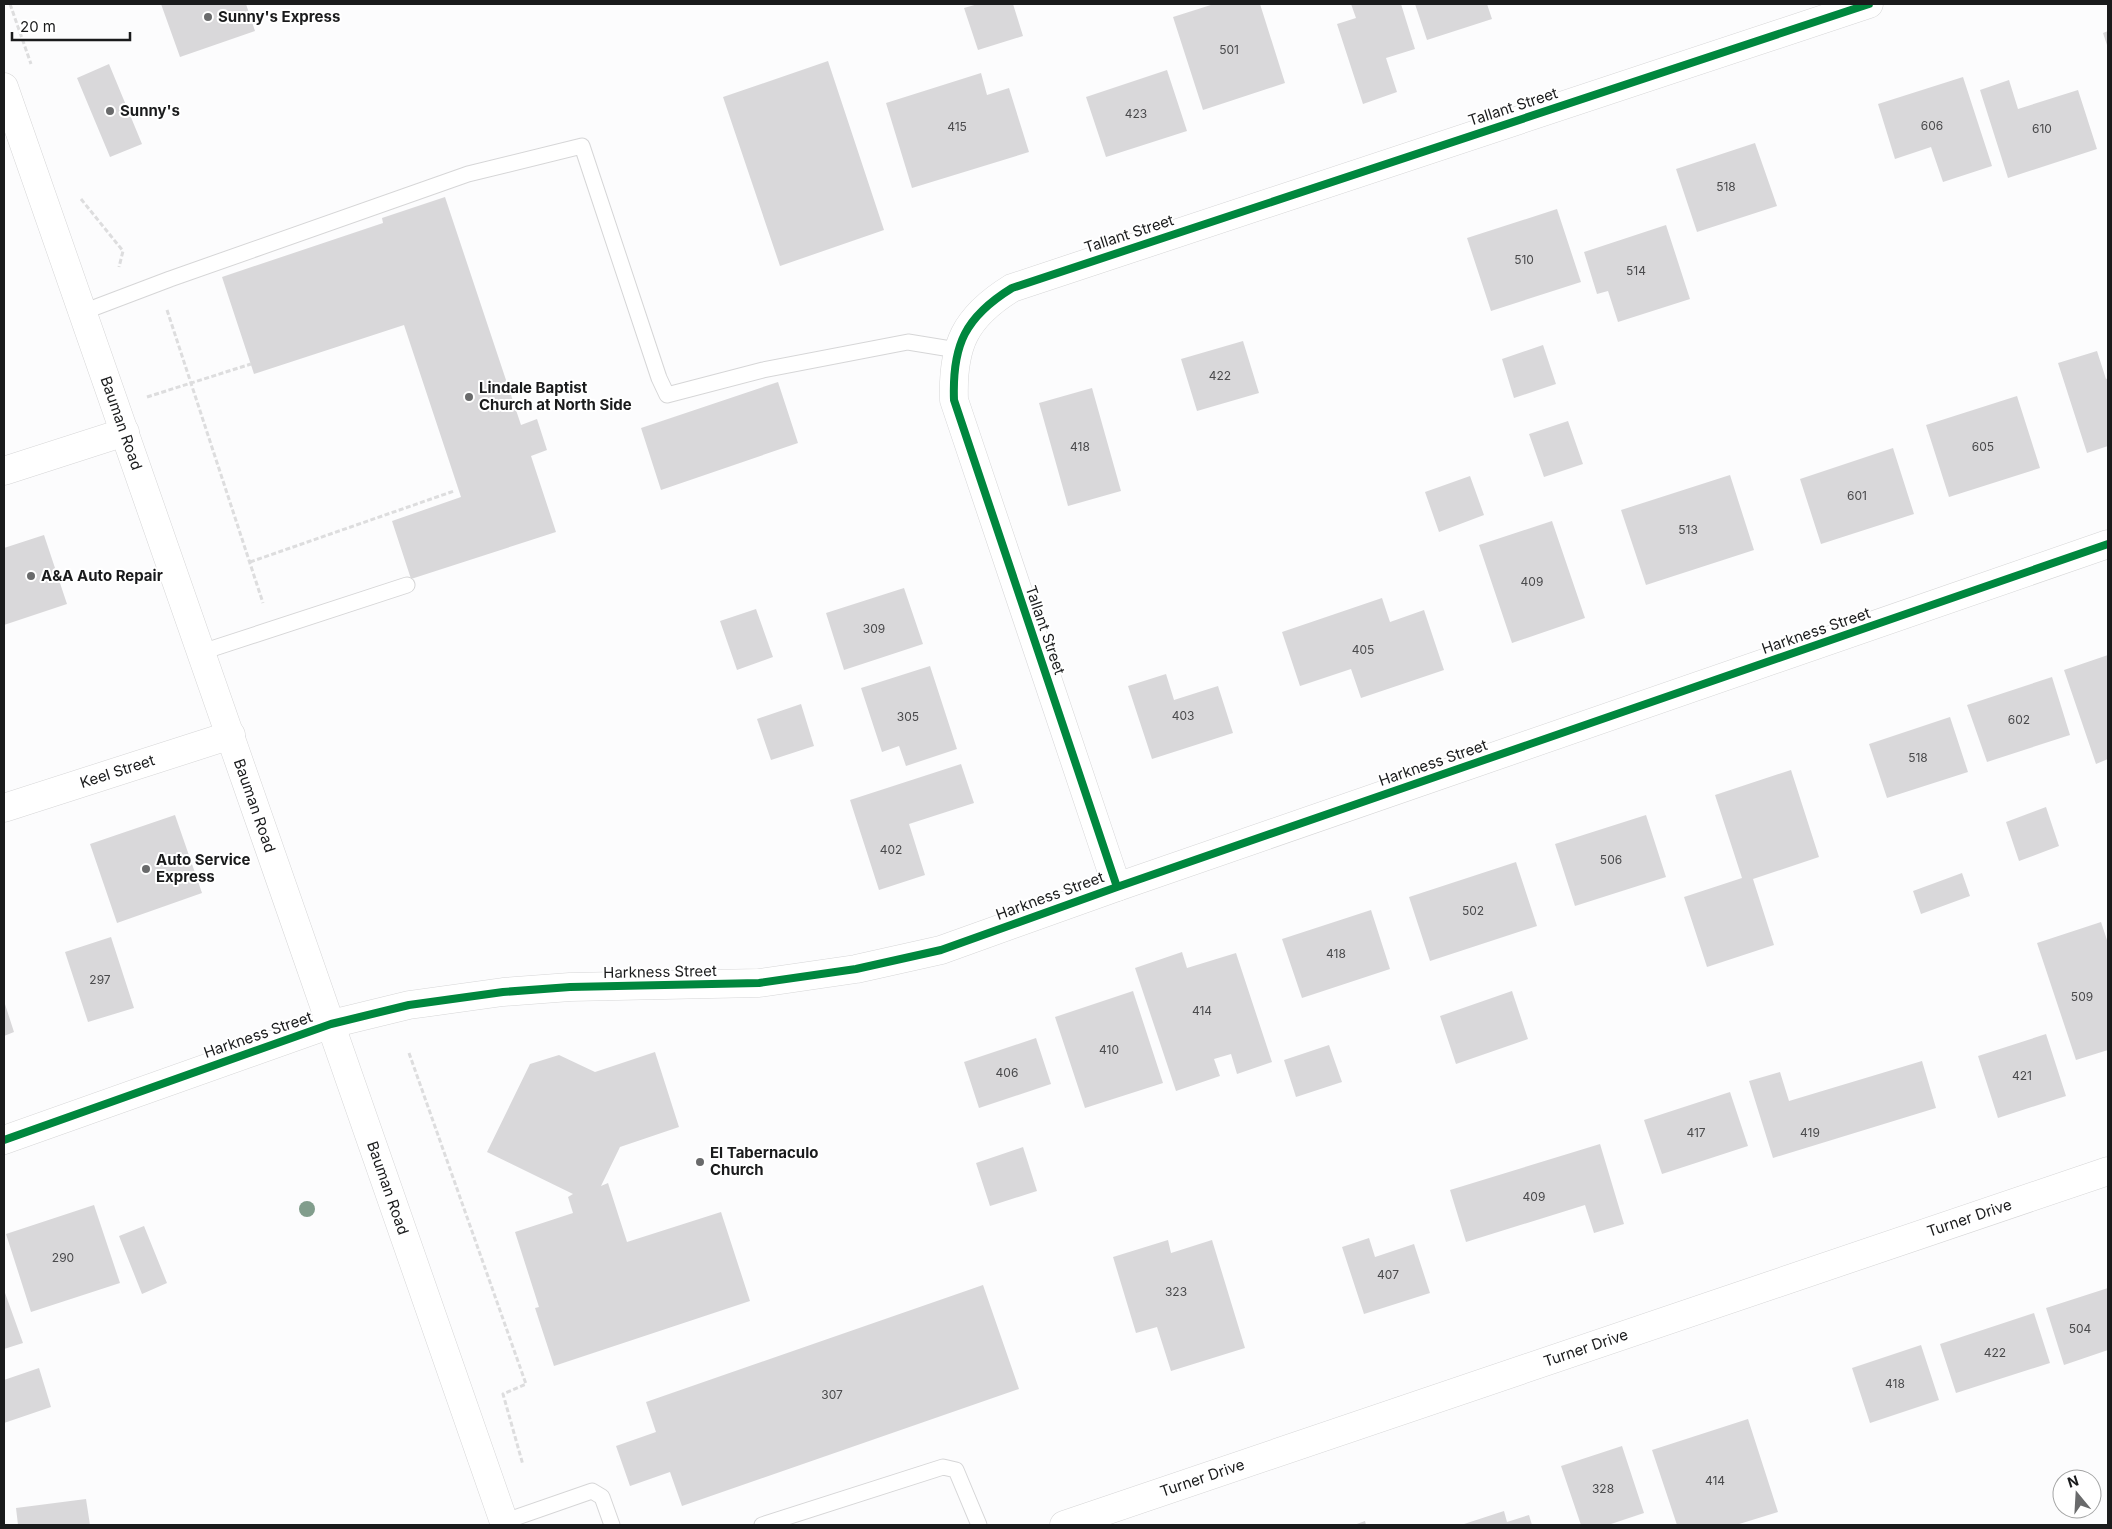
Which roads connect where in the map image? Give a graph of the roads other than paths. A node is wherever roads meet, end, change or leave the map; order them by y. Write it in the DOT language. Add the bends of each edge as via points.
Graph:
graph roads {
  1 [pos="1869,4"];
  2 [pos="4,87"];
  3 [pos="83,312"];
  4 [pos="957,350"];
  5 [pos="125,432"];
  6 [pos="4,471"];
  7 [pos="2108,544"];
  8 [pos="407,585"];
  9 [pos="202,652"];
  10 [pos="231,736"];
  11 [pos="4,808"];
  12 [pos="1117,886"];
  13 [pos="331,1024"];
  14 [pos="4,1140"];
  15 [pos="2108,1171"];
  16 [pos="504,1524"];
  17 [pos="612,1525"];
  18 [pos="762,1525"];
  19 [pos="980,1525"];
  20 [pos="1064,1525"];
  1 -- 4 [label="street, Tallant Street" via="1012,288 978,314"];
  2 -- 3 [label="street, Bauman Road"];
  3 -- 4 [label="lane" via="468,174 582,146 659,378 668,395 763,370 908,342"];
  3 -- 5 [label="street, Bauman Road"];
  4 -- 12 [label="street, Tallant Street" via="953,374 954,400 961,424"];
  5 -- 6 [label="street"];
  5 -- 9 [label="street, Bauman Road"];
  7 -- 12 [label="street, Harkness Street"];
  8 -- 9 [label="lane"];
  9 -- 10 [label="street, Bauman Road"];
  10 -- 11 [label="street, Keel Street"];
  10 -- 13 [label="street, Bauman Road"];
  12 -- 13 [label="street, Harkness Street" via="941,950 856,969 759,983 503,992 409,1006"];
  13 -- 14 [label="street, Harkness Street"];
  13 -- 16 [label="street, Bauman Road"];
  15 -- 20 [label="street, Turner Drive"];
  16 -- 17 [label="lane" via="592,1491 602,1497"];
  18 -- 19 [label="lane" via="943,1467 956,1470"];
}
